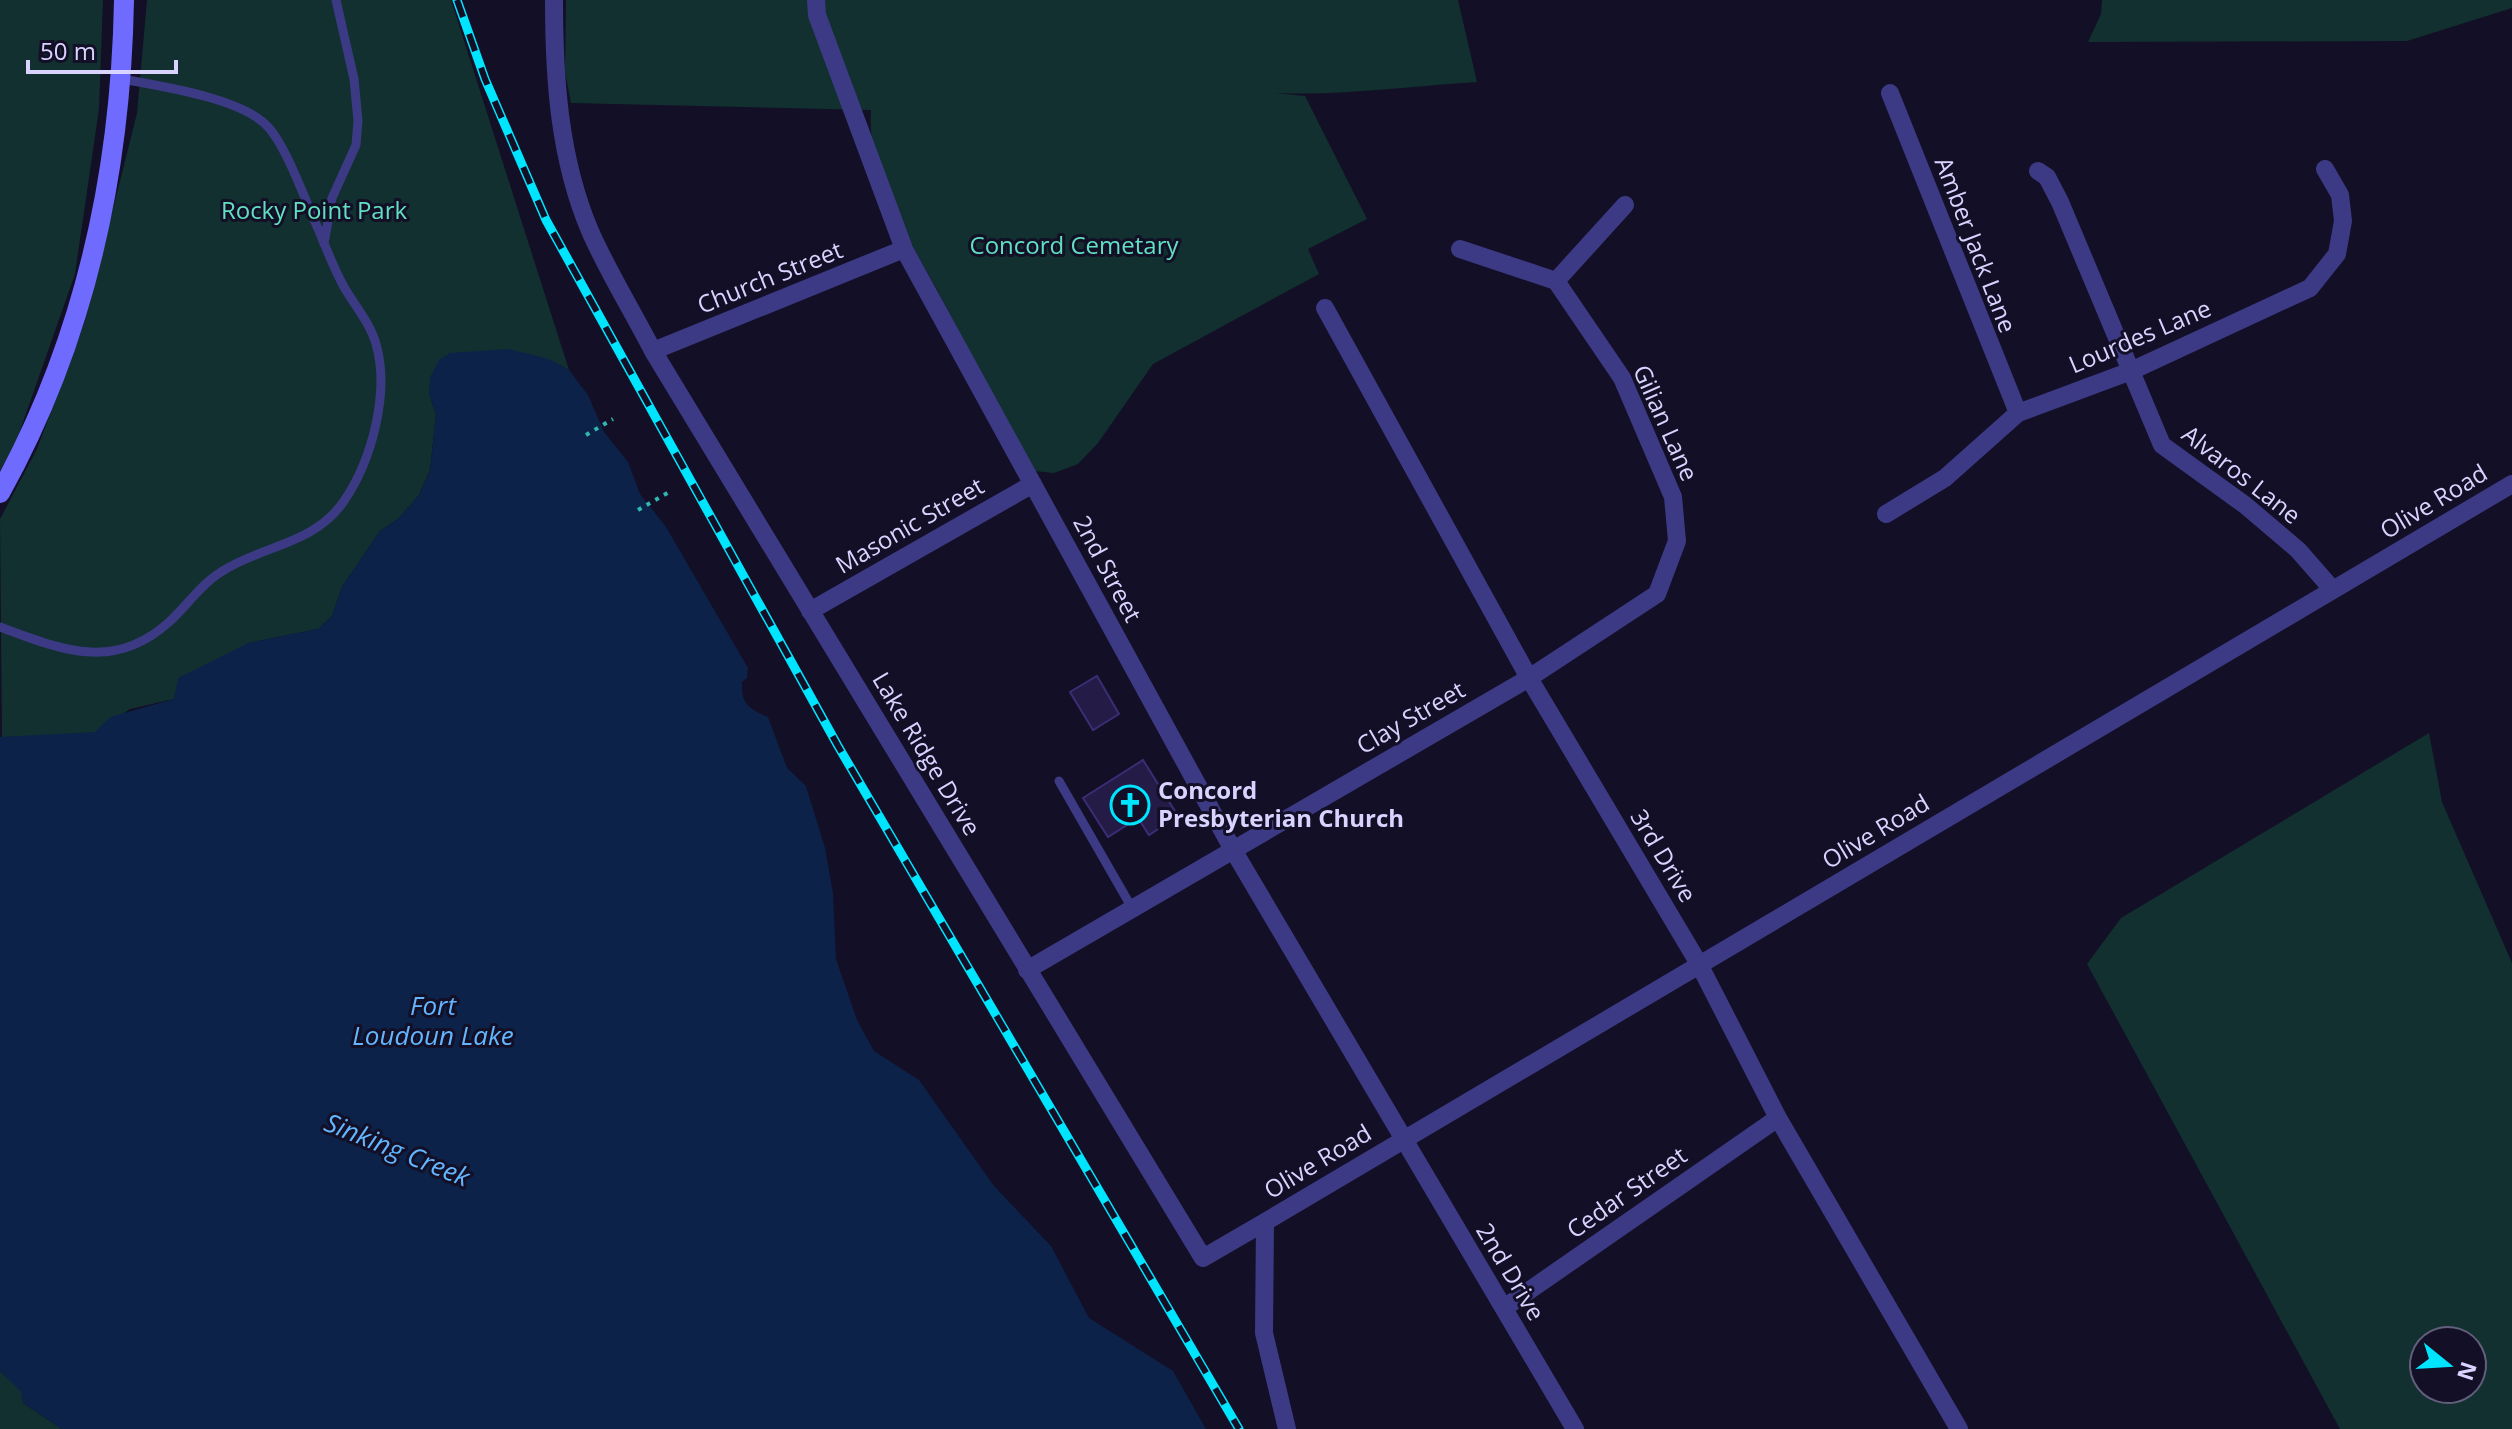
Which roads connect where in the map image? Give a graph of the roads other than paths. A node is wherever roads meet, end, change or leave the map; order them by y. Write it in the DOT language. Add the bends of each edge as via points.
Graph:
graph roads {
  1 [pos="124,0"];
  2 [pos="336,0"];
  3 [pos="554,0"];
  4 [pos="816,0"];
  5 [pos="122,79"];
  6 [pos="1890,93"];
  7 [pos="2325,169"];
  8 [pos="2038,171"];
  9 [pos="1625,205"];
  10 [pos="324,244"];
  11 [pos="904,249"];
  12 [pos="1460,249"];
  13 [pos="1556,281"];
  14 [pos="1325,308"];
  15 [pos="653,351"];
  16 [pos="2131,371"];
  17 [pos="2018,413"];
  18 [pos="1033,484"];
  19 [pos="2512,484"];
  20 [pos="0,493"];
  21 [pos="1886,514"];
  22 [pos="2333,590"];
  23 [pos="810,611"];
  24 [pos="0,627"];
  25 [pos="1529,678"];
  26 [pos="1059,781"];
  27 [pos="1232,848"];
  28 [pos="1132,908"];
  29 [pos="1699,964"];
  30 [pos="1027,970"];
  31 [pos="1778,1118"];
  32 [pos="1404,1139"];
  33 [pos="1265,1222"];
  34 [pos="1504,1308"];
  35 [pos="1287,1429"];
  36 [pos="1575,1429"];
  37 [pos="1959,1429"];
  1 -- 5 [label="main road"];
  2 -- 10 [label="lane" via="358,121 356,145 332,198"];
  3 -- 15 [label="street, Lake Ridge Drive" via="554,71 567,154 590,230"];
  4 -- 11 [label="street, 2nd Street" via="817,15"];
  5 -- 10 [label="lane" via="202,95 269,127"];
  5 -- 20 [label="main road" via="96,256 60,366"];
  6 -- 17 [label="street, Amber Jack Lane"];
  7 -- 16 [label="street, Lourdes Lane" via="2340,195 2343,221 2337,254 2310,288"];
  8 -- 16 [label="street, Alvaros Lane" via="2060,202"];
  9 -- 13 [label="street"];
  10 -- 24 [label="lane" via="369,326 381,381 378,414 345,500 298,541 220,572 140,645 122,651 76,651"];
  11 -- 15 [label="street, Church Street"];
  11 -- 18 [label="street, 2nd Street"];
  12 -- 13 [label="street"];
  13 -- 25 [label="street, Gilian Lane" via="1622,378 1673,497 1677,541 1657,594"];
  14 -- 25 [label="street, 3rd Drive"];
  15 -- 23 [label="street, Lake Ridge Drive"];
  16 -- 17 [label="street, Lourdes Lane"];
  16 -- 22 [label="street, Alvaros Lane" via="2162,445 2288,541"];
  17 -- 21 [label="street, Lourdes Lane" via="1945,478"];
  18 -- 23 [label="street, Masonic Street"];
  18 -- 27 [label="street, 2nd Street"];
  19 -- 22 [label="street, Olive Road"];
  22 -- 29 [label="street, Olive Road"];
  23 -- 30 [label="street, Lake Ridge Drive"];
  25 -- 27 [label="street, Clay Street"];
  25 -- 29 [label="street, 3rd Drive"];
  26 -- 28 [label="lane"];
  27 -- 28 [label="street, Clay Street"];
  27 -- 32 [label="street, 2nd Street"];
  28 -- 30 [label="street, Clay Street"];
  29 -- 31 [label="street, 3rd Drive"];
  29 -- 32 [label="street, Olive Road"];
  30 -- 33 [label="street, Lake Ridge Drive" via="1203,1258"];
  31 -- 34 [label="street, Cedar Street"];
  31 -- 37 [label="street, 3rd Drive"];
  32 -- 33 [label="street, Olive Road"];
  32 -- 34 [label="street, 2nd Drive"];
  33 -- 35 [label="street" via="1264,1333"];
  34 -- 36 [label="street, 2nd Drive"];
}
